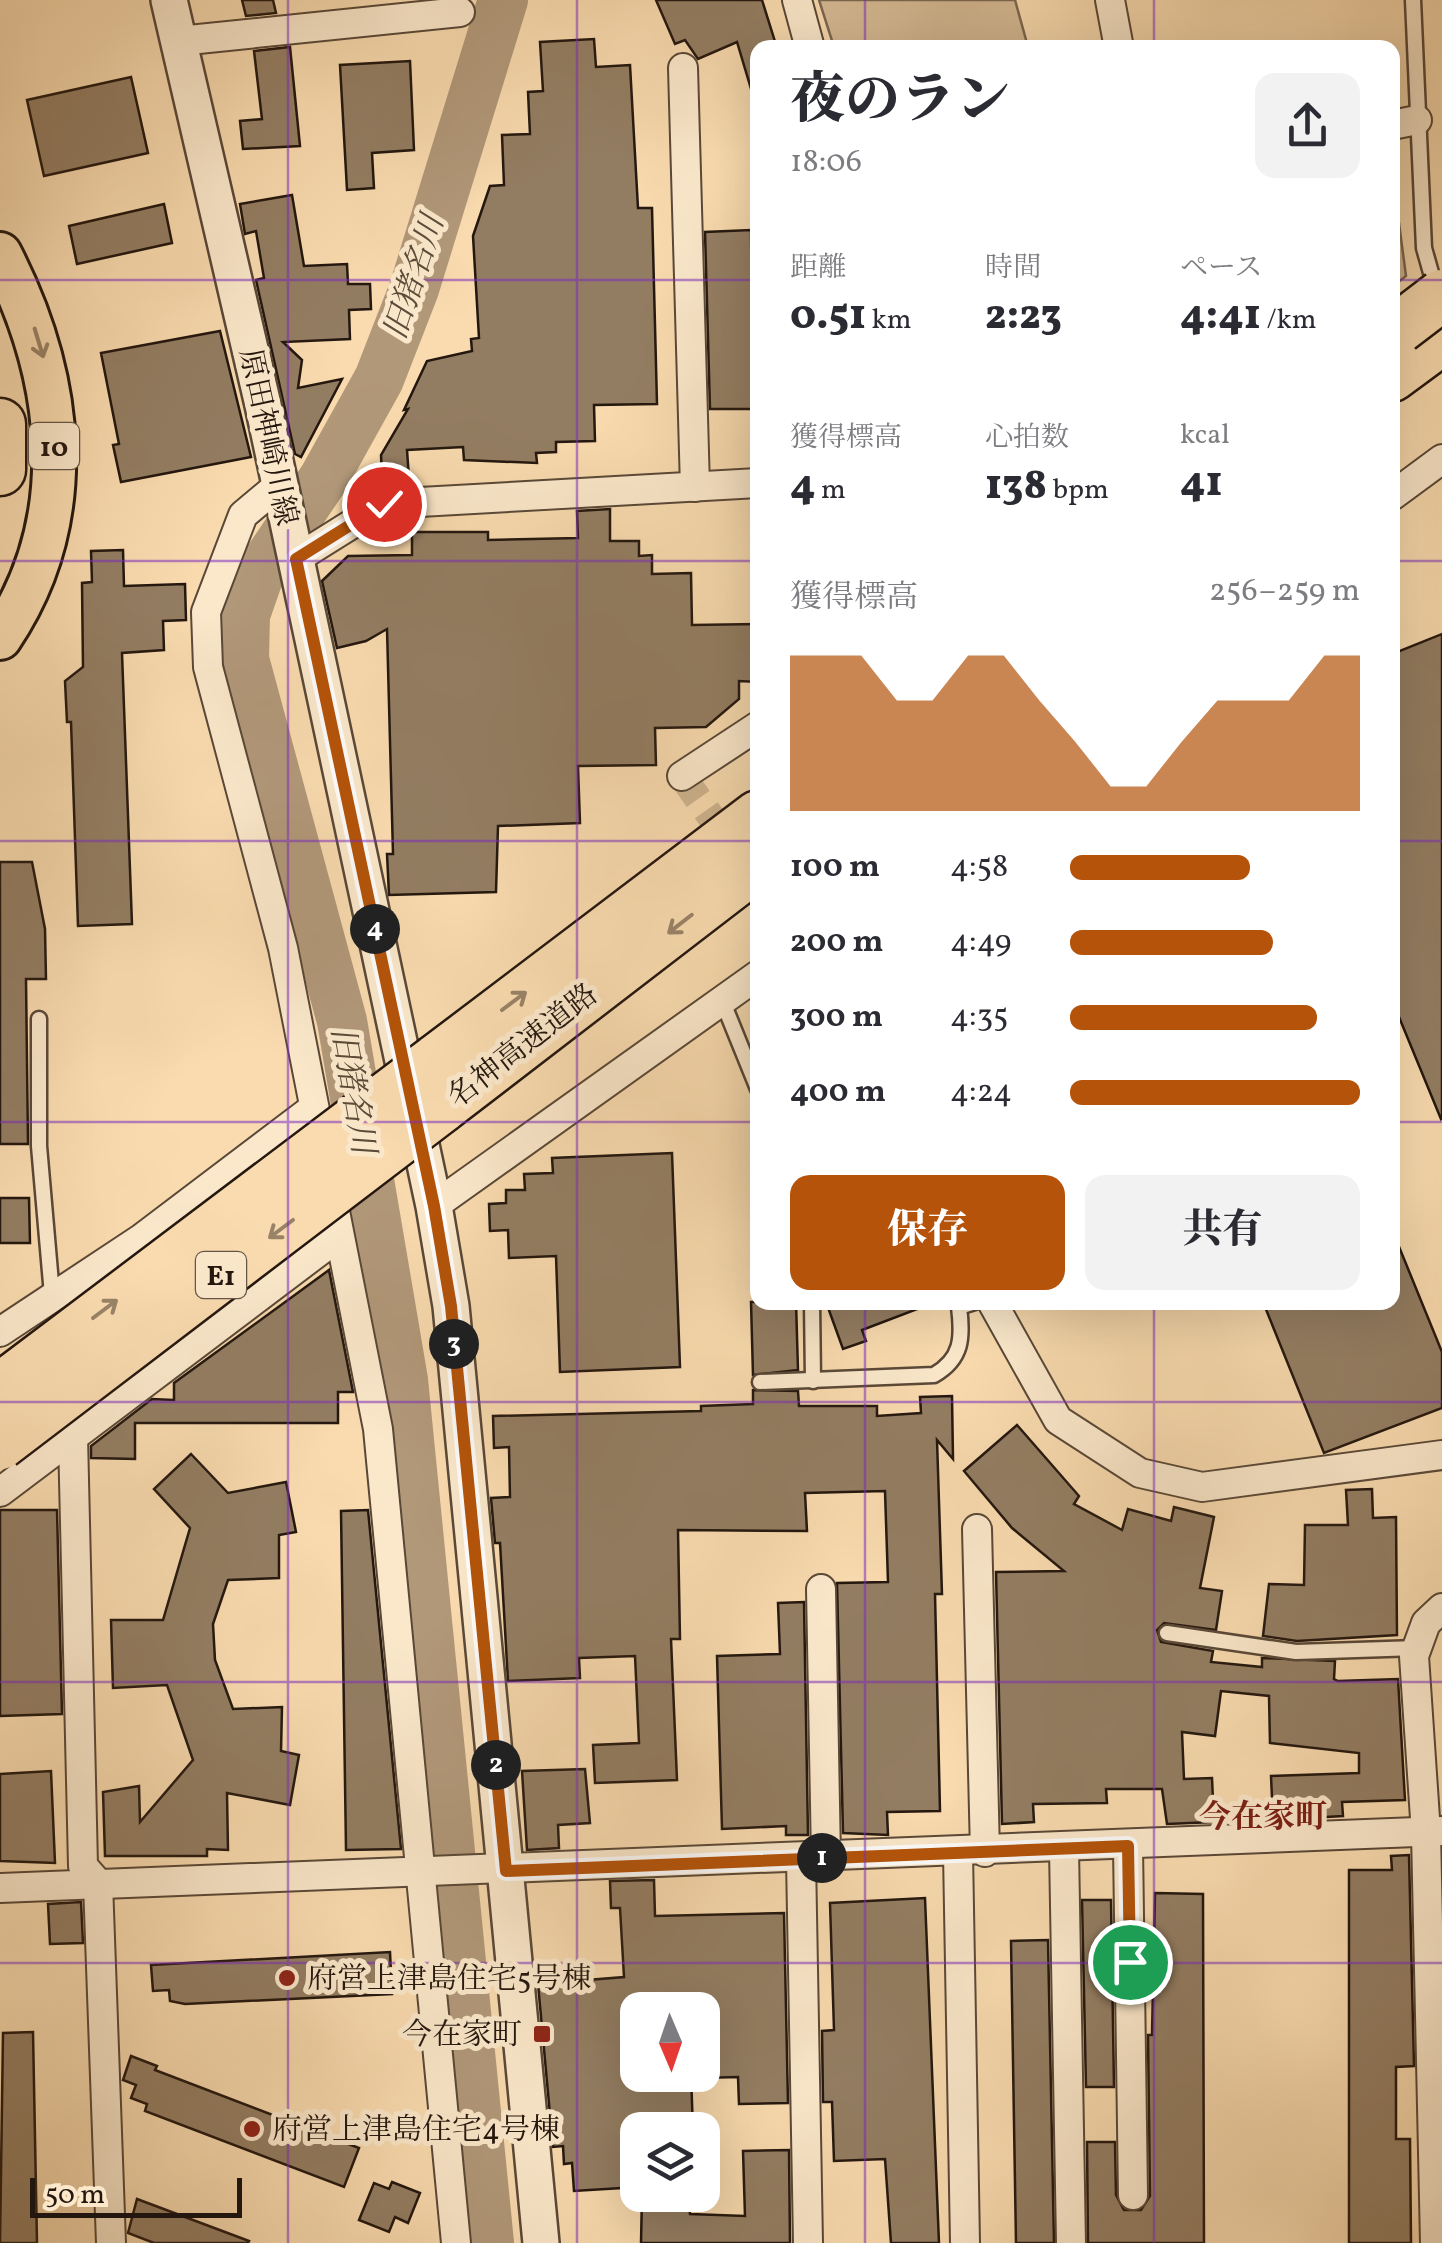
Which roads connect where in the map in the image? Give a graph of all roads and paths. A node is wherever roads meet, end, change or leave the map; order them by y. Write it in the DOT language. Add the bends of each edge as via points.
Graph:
graph roads {
  1 [pos="169,0"];
  2 [pos="797,0"];
  3 [pos="1110,0"];
  4 [pos="1413,0"];
  5 [pos="460,12"];
  6 [pos="808,40"];
  7 [pos="1118,40"];
  8 [pos="179,41"];
  9 [pos="683,68"];
  10 [pos="1405,122"];
  11 [pos="0,254"];
  12 [pos="1442,295"];
  13 [pos="1413,342"];
  14 [pos="0,424"];
  15 [pos="1442,459"];
  16 [pos="0,470"];
  17 [pos="280,484"];
  18 [pos="750,484"];
  19 [pos="695,487"];
  20 [pos="1400,490"];
  21 [pos="296,559"];
  22 [pos="0,638"];
  23 [pos="750,731"];
  24 [pos="682,776"];
  25 [pos="750,823"];
  26 [pos="750,869"];
  27 [pos="750,981"];
  28 [pos="722,1000"];
  29 [pos="40,1019"];
  30 [pos="750,1069"];
  31 [pos="439,1083"];
  32 [pos="311,1110"];
  33 [pos="434,1206"];
  34 [pos="338,1236"];
  35 [pos="52,1295"];
  36 [pos="812,1310"];
  37 [pos="959,1310"];
  38 [pos="996,1310"];
  39 [pos="0,1332"];
  40 [pos="813,1381"];
  41 [pos="760,1382"];
  42 [pos="0,1385"];
  43 [pos="73,1437"];
  44 [pos="0,1444"];
  45 [pos="1442,1454"];
  46 [pos="0,1492"];
  47 [pos="977,1529"];
  48 [pos="821,1589"];
  49 [pos="1442,1608"];
  50 [pos="1167,1633"];
  51 [pos="1417,1648"];
  52 [pos="1434,1832"];
  53 [pos="1128,1846"];
  54 [pos="1064,1849"];
  55 [pos="972,1852"];
  56 [pos="816,1859"];
  57 [pos="496,1871"];
  58 [pos="429,1873"];
  59 [pos="98,1883"];
  60 [pos="0,1888"];
  61 [pos="1134,2195"];
  62 [pos="826,2197"];
  63 [pos="111,2243"];
  64 [pos="456,2243"];
  65 [pos="541,2243"];
  66 [pos="808,2243"];
  67 [pos="965,2243"];
  68 [pos="1071,2243"];
  69 [pos="1435,2243"];
  1 -- 8 [label="street, 原田神崎川線"];
  2 -- 6 [label="street"];
  3 -- 7 [label="street"];
  4 -- 10 [label="lane"];
  5 -- 8 [label="street"];
  8 -- 17 [label="street, 原田神崎川線"];
  9 -- 19 [label="street"];
  10 -- 13 [label="lane" via="1424,248"];
  11 -- 22 [label="main road, 10, one-way" via="40,346 54,440 44,538 21,603"];
  12 -- 13 [label="highway, bridge"];
  14 -- 16 [label="highway"];
  15 -- 20 [label="street"];
  17 -- 21 [label="street, 原田神崎川線"];
  17 -- 32 [label="street" via="243,515 206,612 208,667 282,948"];
  18 -- 19 [label="street"];
  19 -- 21 [label="street" via="384,504"];
  21 -- 33 [label="street, 原田神崎川線"];
  23 -- 24 [label="street"];
  31 -- 25 [label="highway, 名神高速道路 / E1, one-way"];
  26 -- 31 [label="highway, 名神高速道路 / E1, one-way"];
  27 -- 28 [label="street"];
  28 -- 30 [label="lane"];
  28 -- 33 [label="street"];
  29 -- 35 [label="lane" via="39,1146"];
  42 -- 31 [label="highway, 名神高速道路 / E1, one-way, bridge"];
  31 -- 44 [label="highway, 名神高速道路 / E1, one-way, bridge"];
  32 -- 34 [label="street"];
  32 -- 35 [label="street" via="142,1238"];
  33 -- 57 [label="street, 原田神崎川線" via="451,1306"];
  34 -- 43 [label="street"];
  34 -- 58 [label="street" via="378,1428"];
  35 -- 39 [label="street"];
  36 -- 40 [label="lane"];
  37 -- 40 [label="lane" via="960,1348 951,1365 934,1375"];
  38 -- 45 [label="street" via="1058,1420 1140,1473 1202,1487"];
  40 -- 41 [label="lane"];
  43 -- 46 [label="street"];
  43 -- 59 [label="street" via="82,1866"];
  47 -- 55 [label="street"];
  48 -- 56 [label="street"];
  49 -- 51 [label="street" via="1426,1623"];
  50 -- 51 [label="lane" via="1296,1652"];
  51 -- 52 [label="street"];
  52 -- 53 [label="street"];
  52 -- 69 [label="street"];
  53 -- 54 [label="street"];
  53 -- 61 [label="street"];
  54 -- 55 [label="street"];
  54 -- 68 [label="street"];
  55 -- 56 [label="street"];
  55 -- 67 [label="street"];
  56 -- 57 [label="street"];
  56 -- 62 [label="street"];
  56 -- 66 [label="street"];
  57 -- 58 [label="street"];
  57 -- 65 [label="street, 原田神崎川線"];
  58 -- 59 [label="street"];
  58 -- 64 [label="street"];
  59 -- 60 [label="street"];
  59 -- 63 [label="street"];
}
